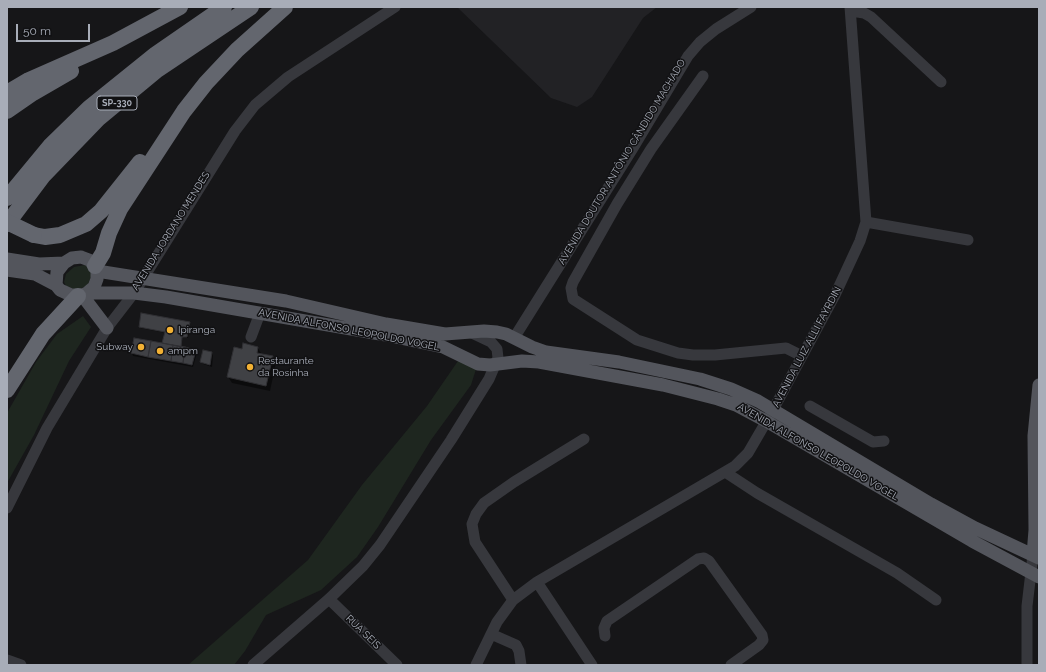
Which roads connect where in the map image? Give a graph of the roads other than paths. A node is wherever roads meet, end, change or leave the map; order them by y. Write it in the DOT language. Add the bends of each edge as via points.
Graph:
graph roads {
  1 [pos="180,7"];
  2 [pos="224,7"];
  3 [pos="251,7"];
  4 [pos="285,7"];
  5 [pos="395,7"];
  6 [pos="751,7"];
  7 [pos="850,9"];
  8 [pos="113,43"];
  9 [pos="703,76"];
  10 [pos="941,82"];
  11 [pos="7,93"];
  12 [pos="7,111"];
  13 [pos="184,111"];
  14 [pos="7,198"];
  15 [pos="866,222"];
  16 [pos="7,223"];
  17 [pos="968,240"];
  18 [pos="7,259"];
  19 [pos="64,263"];
  20 [pos="96,268"];
  21 [pos="37,269"];
  22 [pos="7,270"];
  23 [pos="143,279"];
  24 [pos="56,285"];
  25 [pos="134,292"];
  26 [pos="82,295"];
  27 [pos="260,313"];
  28 [pos="107,328"];
  29 [pos="469,332"];
  30 [pos="251,337"];
  31 [pos="514,338"];
  32 [pos="802,356"];
  33 [pos="496,364"];
  34 [pos="1039,385"];
  35 [pos="7,390"];
  36 [pos="810,406"];
  37 [pos="770,415"];
  38 [pos="584,439"];
  39 [pos="884,441"];
  40 [pos="725,472"];
  41 [pos="7,508"];
  42 [pos="1036,556"];
  43 [pos="1035,574"];
  44 [pos="537,582"];
  45 [pos="329,599"];
  46 [pos="513,600"];
  47 [pos="936,600"];
  48 [pos="491,634"];
  49 [pos="605,636"];
  50 [pos="7,660"];
  51 [pos="21,665"];
  52 [pos="253,665"];
  53 [pos="397,665"];
  54 [pos="476,665"];
  55 [pos="521,665"];
  56 [pos="592,665"];
  57 [pos="731,665"];
  58 [pos="1027,665"];
  1 -- 8 [label="highway"];
  2 -- 14 [label="highway, SP-330" via="156,54 89,108 50,146"];
  3 -- 16 [label="highway, SP-330" via="157,70 99,118 43,176"];
  4 -- 13 [label="highway" via="237,50"];
  5 -- 23 [label="street, AVENIDA JORDANO MENDES" via="288,77 255,105 218,156"];
  6 -- 31 [label="street, AVENIDA DOUTOR ANTÔNIO CÂNDIDO MACHADO" via="700,42 676,72 633,148"];
  7 -- 10 [label="street" via="871,17"];
  7 -- 15 [label="street, AVENIDA LUIZ ALLI FAYRDIN"];
  8 -- 11 [label="highway" via="29,80"];
  8 -- 12 [label="highway" via="104,53 33,93"];
  9 -- 32 [label="street" via="651,149 617,204 573,282 573,299 637,340 678,353 716,356 786,348"];
  13 -- 16 [label="highway, bridge" via="164,130 100,211 86,224 60,235 45,237 19,230"];
  13 -- 20 [label="highway" via="120,209"];
  15 -- 17 [label="street"];
  15 -- 32 [label="street, AVENIDA LUIZ ALLI FAYRDIN" via="835,295"];
  18 -- 21 [label="main road"];
  19 -- 20 [label="main road" via="80,257 89,260"];
  19 -- 21 [label="main road"];
  19 -- 24 [label="main road" via="57,272"];
  20 -- 23 [label="main road, AVENIDA ALFONSO LEOPOLDO VOGEL"];
  20 -- 26 [label="main road" via="97,279 94,287"];
  21 -- 22 [label="main road"];
  21 -- 24 [label="main road"];
  23 -- 25 [label="street, AVENIDA JORDANO MENDES"];
  23 -- 29 [label="main road, AVENIDA ALFONSO LEOPOLDO VOGEL" via="286,301 386,324 445,334"];
  24 -- 26 [label="main road" via="65,293"];
  25 -- 26 [label="main road, AVENIDA ALFONSO LEOPOLDO VOGEL"];
  25 -- 27 [label="main road, AVENIDA ALFONSO LEOPOLDO VOGEL"];
  25 -- 28 [label="street, AVENIDA JORDANO MENDES"];
  26 -- 28 [label="main road"];
  26 -- 35 [label="highway" via="43,334"];
  27 -- 30 [label="street"];
  27 -- 33 [label="main road, AVENIDA ALFONSO LEOPOLDO VOGEL" via="443,347 473,362"];
  28 -- 41 [label="street, AVENIDA JORDANO MENDES" via="46,428"];
  29 -- 31 [label="main road, AVENIDA ALFONSO LEOPOLDO VOGEL" via="496,332"];
  29 -- 33 [label="street" via="487,338 497,349"];
  31 -- 37 [label="main road, AVENIDA ALFONSO LEOPOLDO VOGEL" via="546,352 618,362 700,379 758,401"];
  32 -- 37 [label="street, AVENIDA LUIZ ALLI FAYRDIN"];
  33 -- 37 [label="main road, AVENIDA ALFONSO LEOPOLDO VOGEL" via="539,362 663,385"];
  33 -- 45 [label="street" via="451,440 380,545 363,566"];
  34 -- 42 [label="main road" via="1034,436"];
  36 -- 39 [label="street" via="873,442"];
  37 -- 40 [label="street, AVENIDA LUIZ ALLI FAYRDIN" via="748,453"];
  37 -- 42 [label="main road, AVENIDA ALFONSO LEOPOLDO VOGEL" via="975,528"];
  37 -- 43 [label="main road, AVENIDA ALFONSO LEOPOLDO VOGEL" via="966,538"];
  38 -- 46 [label="street" via="514,482 484,503 476,514 472,524 475,542"];
  40 -- 44 [label="street, AVENIDA LUIZ ALLI FAYRDIN"];
  40 -- 47 [label="street" via="770,501 897,573"];
  42 -- 43 [label="street"];
  43 -- 58 [label="street" via="1027,606"];
  44 -- 46 [label="street, AVENIDA LUIZ ALLI FAYRDIN"];
  44 -- 56 [label="street"];
  45 -- 52 [label="street"];
  45 -- 53 [label="street, RUA SEIS"];
  46 -- 48 [label="street, AVENIDA LUIZ ALLI FAYRDIN"];
  48 -- 54 [label="street, AVENIDA LUIZ ALLI FAYRDIN"];
  48 -- 55 [label="street" via="516,645"];
  49 -- 57 [label="street" via="604,628 607,621 698,559 704,558 709,560 762,635 763,640 759,645"];
  50 -- 51 [label="street"];
}
